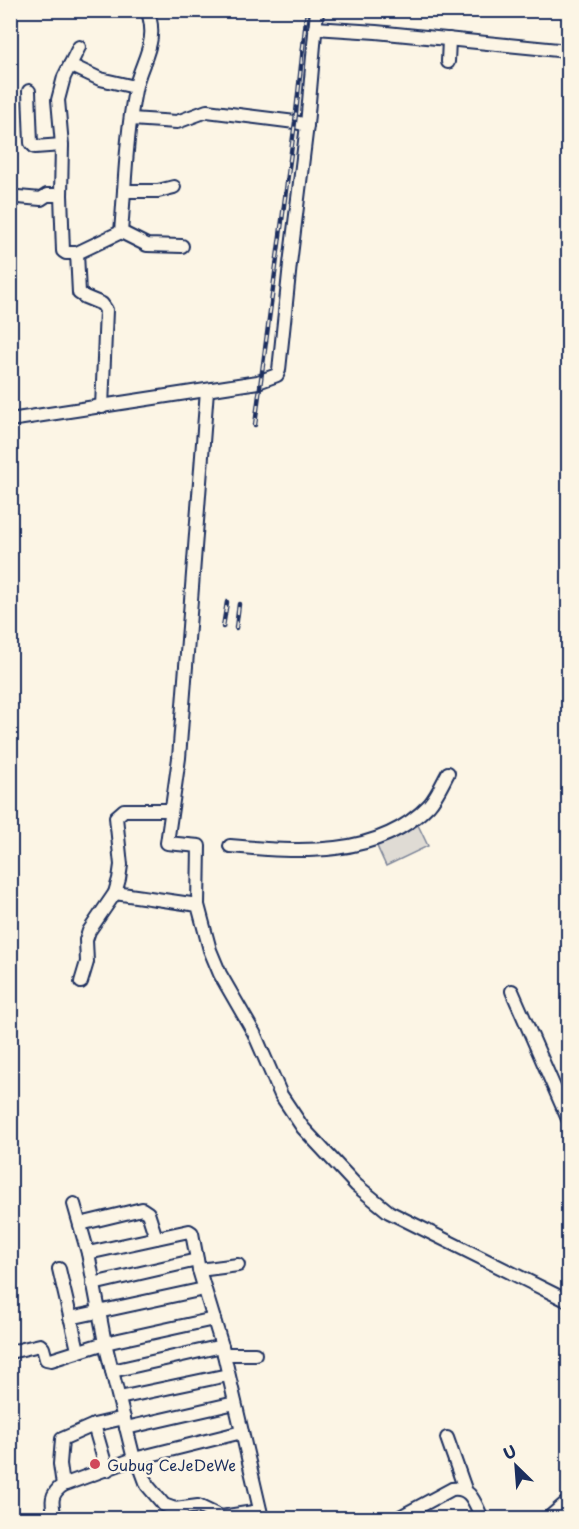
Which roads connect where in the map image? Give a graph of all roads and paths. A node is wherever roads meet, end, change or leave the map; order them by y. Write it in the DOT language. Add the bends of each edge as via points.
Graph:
graph roads {
  1 [pos="147,10"];
  2 [pos="317,10"];
  3 [pos="315,28"];
  4 [pos="449,39"];
  5 [pos="79,47"];
  6 [pos="568,51"];
  7 [pos="448,62"];
  8 [pos="70,65"];
  9 [pos="135,87"];
  10 [pos="29,92"];
  11 [pos="131,119"];
  12 [pos="307,125"];
  13 [pos="62,145"];
  14 [pos="174,187"];
  15 [pos="124,191"];
  16 [pos="60,195"];
  17 [pos="18,197"];
  18 [pos="121,232"];
  19 [pos="182,246"];
  20 [pos="76,253"];
  21 [pos="207,393"];
  22 [pos="102,407"];
  23 [pos="10,420"];
  24 [pos="448,773"];
  25 [pos="171,810"];
  26 [pos="230,846"];
  27 [pos="115,893"];
  28 [pos="198,905"];
  29 [pos="81,982"];
  30 [pos="512,991"];
  31 [pos="568,1119"];
  32 [pos="74,1204"];
  33 [pos="80,1224"];
  34 [pos="156,1238"];
  35 [pos="88,1253"];
  36 [pos="198,1265"];
  37 [pos="238,1265"];
  38 [pos="59,1269"];
  39 [pos="93,1284"];
  40 [pos="204,1289"];
  41 [pos="568,1301"];
  42 [pos="99,1311"];
  43 [pos="70,1318"];
  44 [pos="214,1318"];
  45 [pos="105,1343"];
  46 [pos="78,1350"];
  47 [pos="223,1350"];
  48 [pos="10,1352"];
  49 [pos="255,1354"];
  50 [pos="112,1371"];
  51 [pos="228,1375"];
  52 [pos="119,1398"];
  53 [pos="235,1403"];
  54 [pos="125,1423"];
  55 [pos="94,1425"];
  56 [pos="242,1432"];
  57 [pos="447,1438"];
  58 [pos="136,1459"];
  59 [pos="107,1470"];
  60 [pos="63,1485"];
  61 [pos="465,1489"];
  62 [pos="568,1505"];
  63 [pos="261,1515"];
  64 [pos="55,1518"];
  65 [pos="398,1518"];
  66 [pos="482,1518"];
  67 [pos="553,1518"];
  1 -- 9 [label="street" via="151,24 149,53"];
  2 -- 3 [label="street"];
  3 -- 4 [label="street"];
  3 -- 12 [label="street"];
  4 -- 6 [label="street"];
  4 -- 7 [label="street"];
  5 -- 8 [label="street"];
  8 -- 9 [label="street" via="100,79"];
  8 -- 13 [label="street" via="58,100"];
  9 -- 11 [label="street"];
  10 -- 13 [label="street" via="31,143 35,147"];
  11 -- 12 [label="street" via="177,122 207,111"];
  11 -- 15 [label="street"];
  12 -- 21 [label="street" via="278,373 258,382"];
  13 -- 16 [label="street"];
  14 -- 15 [label="street"];
  15 -- 18 [label="street"];
  16 -- 17 [label="street" via="50,194 41,199"];
  16 -- 20 [label="street" via="63,250"];
  18 -- 19 [label="street" via="147,244"];
  18 -- 20 [label="street"];
  20 -- 22 [label="street" via="80,293 106,310"];
  21 -- 22 [label="street"];
  21 -- 25 [label="street" via="179,758"];
  22 -- 23 [label="street"];
  24 -- 26 [label="street" via="429,805 394,830 363,844 282,850"];
  25 -- 27 [label="street" via="124,810 116,817 121,865"];
  25 -- 28 [label="street" via="168,843 199,846"];
  27 -- 28 [label="street"];
  27 -- 29 [label="street" via="89,931"];
  28 -- 41 [label="street" via="219,974 254,1033 295,1119 356,1185 389,1212"];
  30 -- 31 [label="street"];
  32 -- 33 [label="street"];
  33 -- 34 [label="street" via="142,1209"];
  33 -- 35 [label="street"];
  34 -- 35 [label="street"];
  34 -- 36 [label="street" via="191,1232"];
  35 -- 39 [label="street"];
  36 -- 37 [label="street"];
  36 -- 39 [label="street"];
  36 -- 40 [label="street"];
  38 -- 43 [label="street"];
  39 -- 42 [label="street"];
  40 -- 42 [label="street"];
  40 -- 44 [label="street"];
  42 -- 43 [label="street"];
  42 -- 45 [label="street"];
  43 -- 46 [label="street"];
  44 -- 45 [label="street"];
  44 -- 47 [label="street"];
  45 -- 46 [label="street"];
  45 -- 50 [label="street"];
  46 -- 48 [label="street" via="48,1360 40,1345"];
  47 -- 49 [label="street"];
  47 -- 50 [label="street"];
  47 -- 51 [label="street"];
  50 -- 52 [label="street"];
  51 -- 52 [label="street"];
  51 -- 53 [label="street"];
  52 -- 54 [label="street"];
  53 -- 54 [label="street"];
  53 -- 56 [label="street"];
  54 -- 55 [label="street"];
  54 -- 58 [label="street"];
  55 -- 59 [label="street"];
  55 -- 60 [label="street" via="62,1439"];
  56 -- 58 [label="street"];
  56 -- 63 [label="street"];
  57 -- 61 [label="street"];
  58 -- 59 [label="street"];
  58 -- 63 [label="street" via="147,1485 164,1505 175,1509 198,1506 221,1517"];
  59 -- 60 [label="street"];
  60 -- 64 [label="street" via="51,1500"];
  61 -- 65 [label="street" via="452,1489"];
  61 -- 66 [label="street"];
  62 -- 67 [label="highway"];
}
